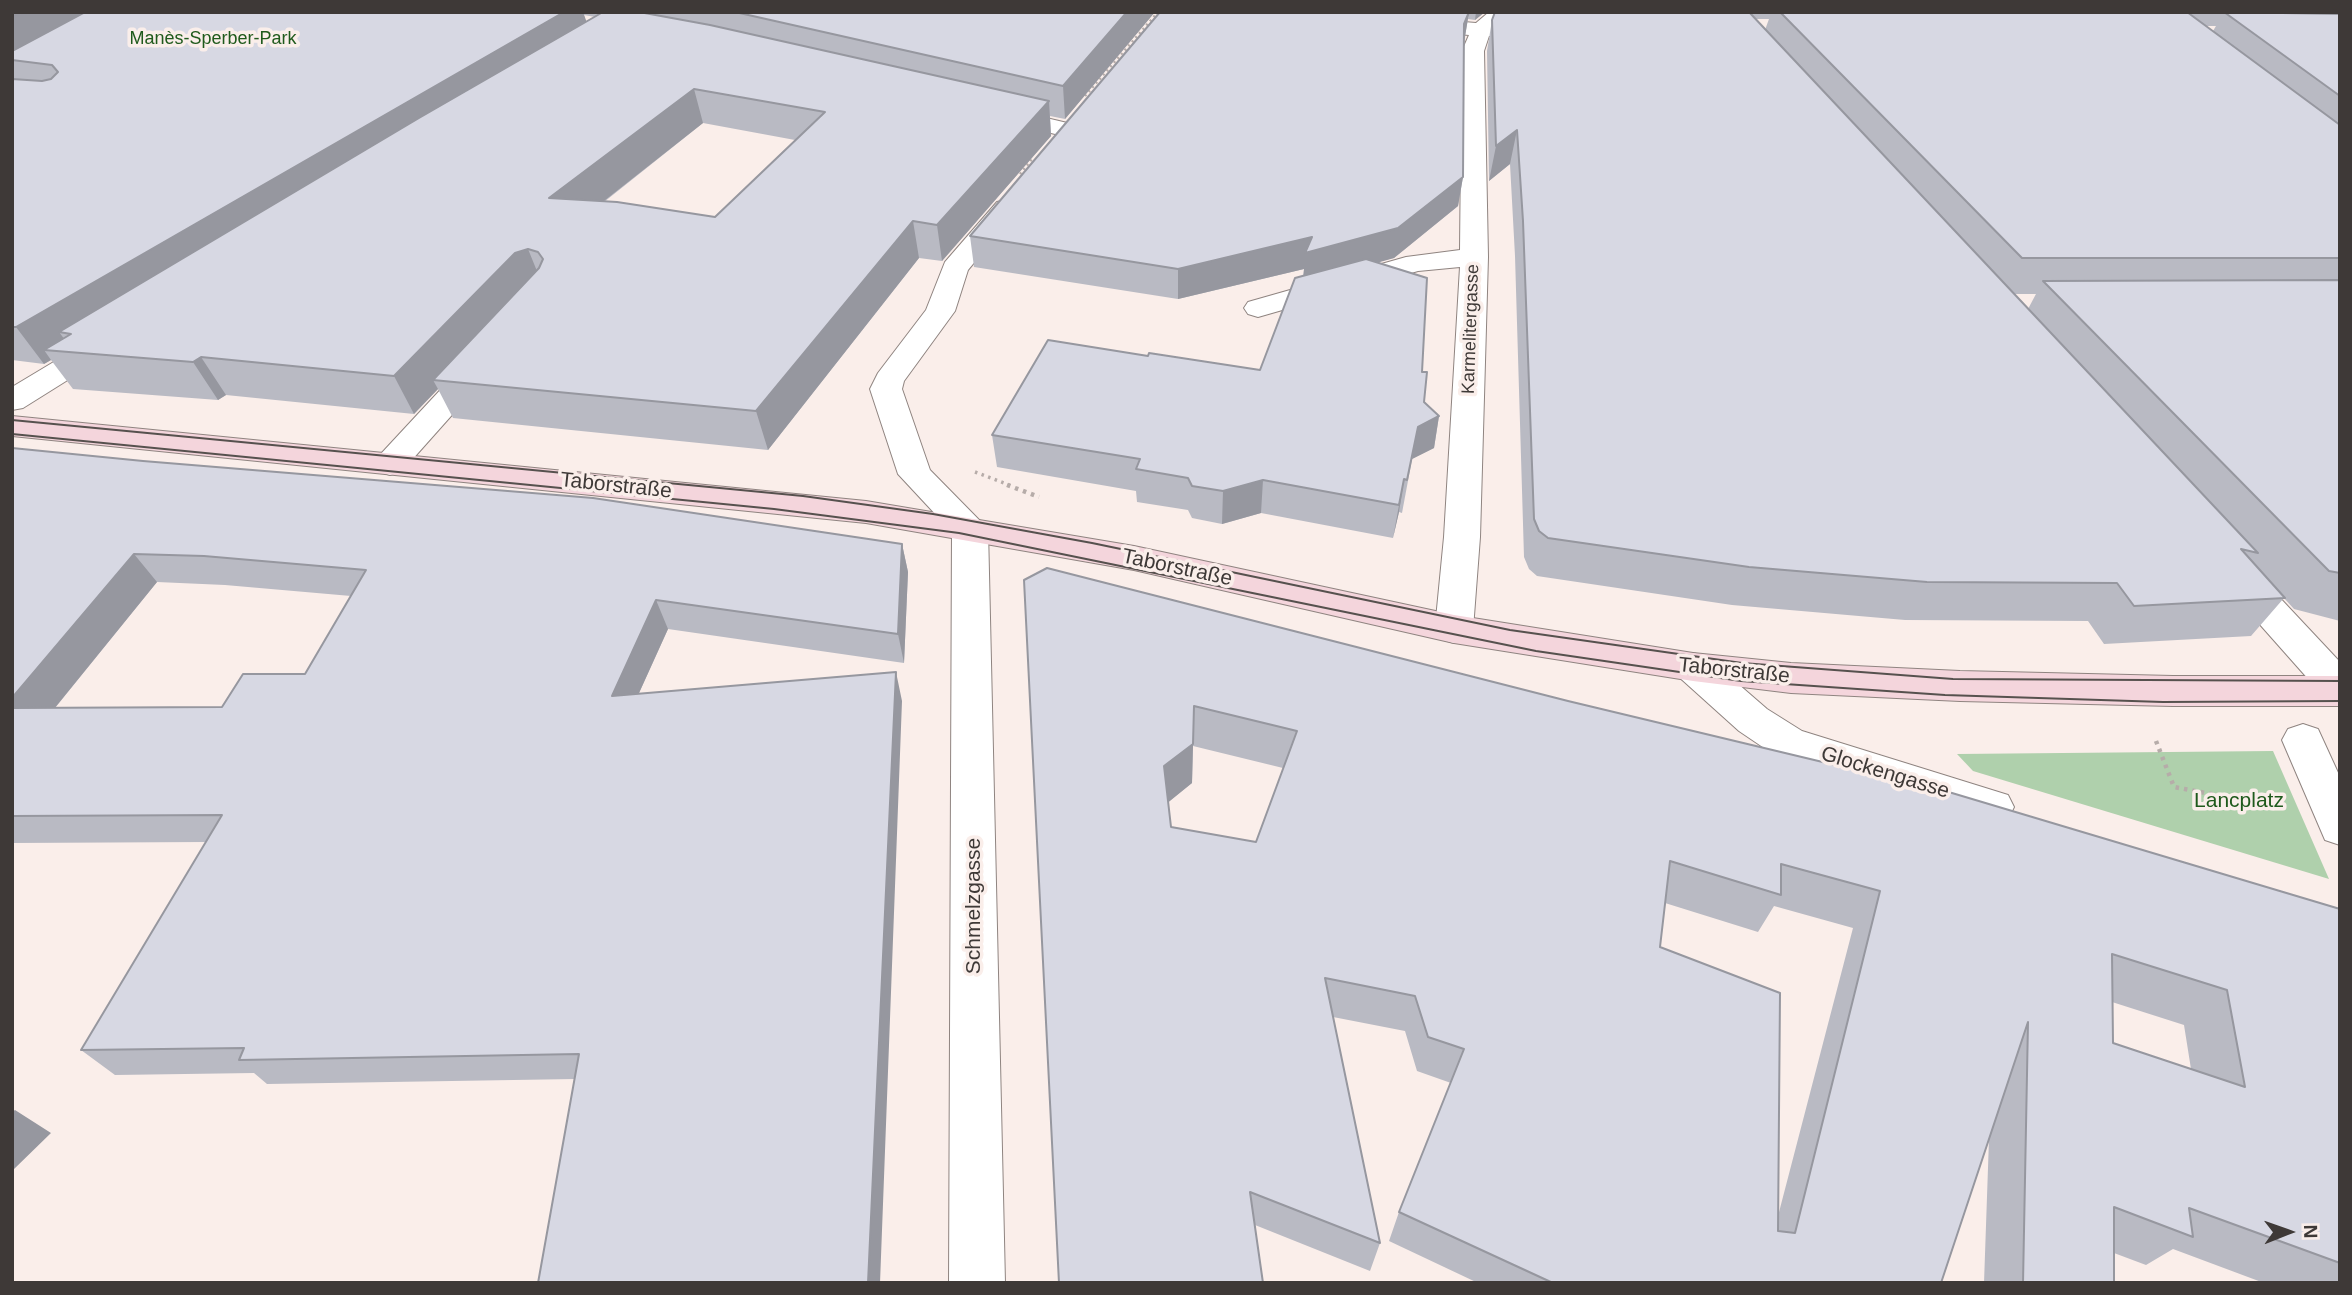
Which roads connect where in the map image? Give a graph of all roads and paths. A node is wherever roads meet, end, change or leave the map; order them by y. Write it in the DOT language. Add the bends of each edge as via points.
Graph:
graph roads {
  1 [pos="1492,21"];
  2 [pos="1396,25"];
  3 [pos="1569,29"];
  4 [pos="977,109"];
  5 [pos="1089,110"];
  6 [pos="1073,131"];
  7 [pos="1054,152"];
  8 [pos="1018,194"];
  9 [pos="1474,257"];
  10 [pos="1258,307"];
  11 [pos="122,333"];
  12 [pos="497,347"];
  13 [pos="12,401"];
  14 [pos="12,426"];
  15 [pos="390,464"];
  16 [pos="970,470"];
  17 [pos="1051,500"];
  18 [pos="970,529"];
  19 [pos="2217,553"];
  20 [pos="1454,629"];
  21 [pos="1693,667"];
  22 [pos="2340,689"];
  23 [pos="2303,740"];
  24 [pos="2157,741"];
  25 [pos="2290,809"];
  26 [pos="2034,819"];
  27 [pos="2340,827"];
  28 [pos="977,1283"];
  1 -- 2 [label="street"];
  1 -- 3 [label="street"];
  1 -- 9 [label="street, Karmelitergasse" via="1473,51"];
  4 -- 6 [label="street"];
  5 -- 6 [label="street"];
  6 -- 7 [label="street"];
  8 -- 18 [label="street" via="886,389 915,474"];
  9 -- 10 [label="street" via="1416,262"];
  9 -- 20 [label="street, Karmelitergasse"];
  11 -- 13 [label="street"];
  12 -- 15 [label="street"];
  14 -- 15 [label="main road, Taborstraße"];
  15 -- 18 [label="main road, Taborstraße" via="820,506"];
  16 -- 17 [label="path"];
  18 -- 20 [label="main road, Taborstraße" via="1134,558"];
  18 -- 28 [label="street, Schmelzgasse"];
  19 -- 22 [label="street"];
  20 -- 21 [label="main road, Taborstraße"];
  21 -- 22 [label="main road, Taborstraße" via="1791,678 1959,687"];
  21 -- 26 [label="street, Glockengasse" via="1753,720 1788,743"];
  23 -- 27 [label="street"];
  24 -- 25 [label="path" via="2174,786"];
}
